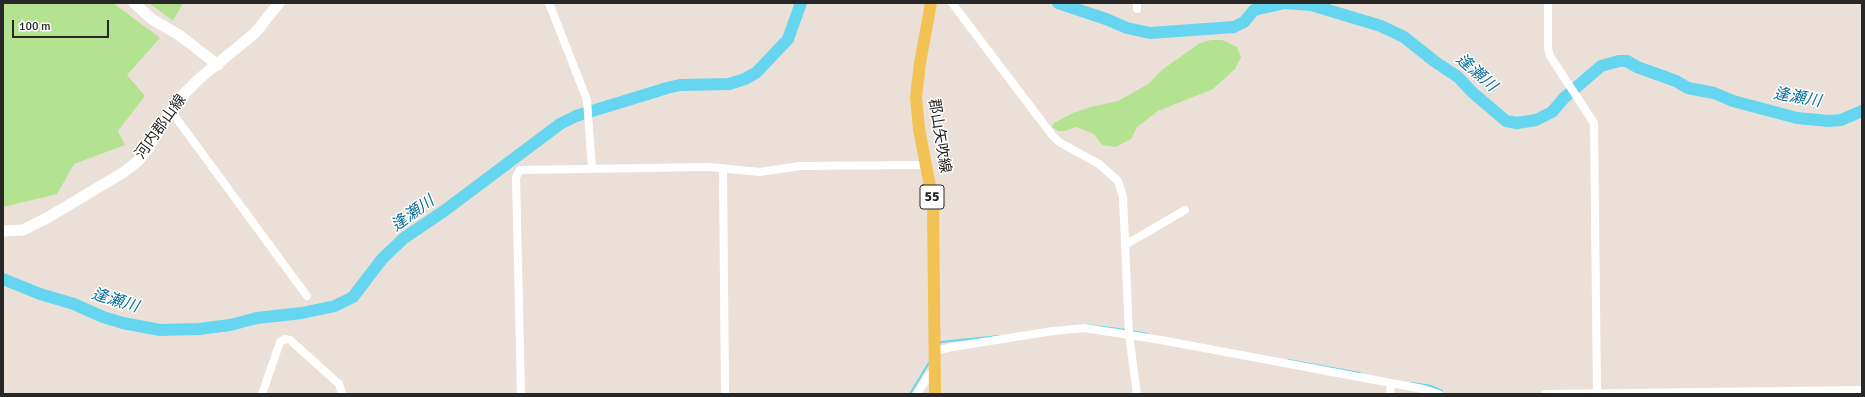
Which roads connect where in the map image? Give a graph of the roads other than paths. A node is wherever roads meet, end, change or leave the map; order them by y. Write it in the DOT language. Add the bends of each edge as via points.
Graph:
graph roads {
  1 [pos="134,3"];
  2 [pos="279,3"];
  3 [pos="549,3"];
  4 [pos="932,3"];
  5 [pos="952,3"];
  6 [pos="1548,3"];
  7 [pos="218,65"];
  8 [pos="171,111"];
  9 [pos="927,164"];
  10 [pos="723,168"];
  11 [pos="592,169"];
  12 [pos="1184,210"];
  13 [pos="3,232"];
  14 [pos="1125,245"];
  15 [pos="307,296"];
  16 [pos="1129,335"];
  17 [pos="935,351"];
  18 [pos="935,369"];
  19 [pos="1392,384"];
  20 [pos="1862,390"];
  21 [pos="1804,392"];
  22 [pos="262,394"];
  23 [pos="342,394"];
  24 [pos="521,394"];
  25 [pos="725,394"];
  26 [pos="917,394"];
  27 [pos="935,394"];
  28 [pos="1137,394"];
  29 [pos="1390,394"];
  30 [pos="1439,394"];
  31 [pos="1545,394"];
  32 [pos="1597,394"];
  1 -- 7 [label="main road" via="153,20 179,34"];
  2 -- 7 [label="main road, 河内郡山線" via="255,34"];
  3 -- 11 [label="street" via="587,100"];
  4 -- 9 [label="main road, 郡山矢吹線 / 55" via="916,97"];
  5 -- 14 [label="street" via="1052,136 1099,164 1118,181 1123,197"];
  6 -- 32 [label="street" via="1549,52 1594,123 1595,130"];
  7 -- 8 [label="main road, 河内郡山線" via="190,88"];
  8 -- 13 [label="main road, 河内郡山線" via="143,155 124,172 47,218 22,230"];
  8 -- 15 [label="street"];
  9 -- 10 [label="street" via="800,166 760,172"];
  9 -- 17 [label="main road, 郡山矢吹線 / 55" via="933,202"];
  10 -- 11 [label="street"];
  10 -- 25 [label="street"];
  11 -- 24 [label="street" via="523,169 517,175"];
  12 -- 14 [label="street"];
  14 -- 16 [label="street"];
  16 -- 17 [label="street" via="1085,328"];
  16 -- 19 [label="street"];
  16 -- 28 [label="street"];
  17 -- 18 [label="main road, 郡山矢吹線 / 55"];
  18 -- 26 [label="street"];
  18 -- 27 [label="main road, 郡山矢吹線 / 55"];
  19 -- 29 [label="street"];
  19 -- 30 [label="street"];
  20 -- 21 [label="street"];
  21 -- 32 [label="street"];
  22 -- 23 [label="street" via="280,342 285,339 294,343 339,384"];
  31 -- 32 [label="street"];
}
